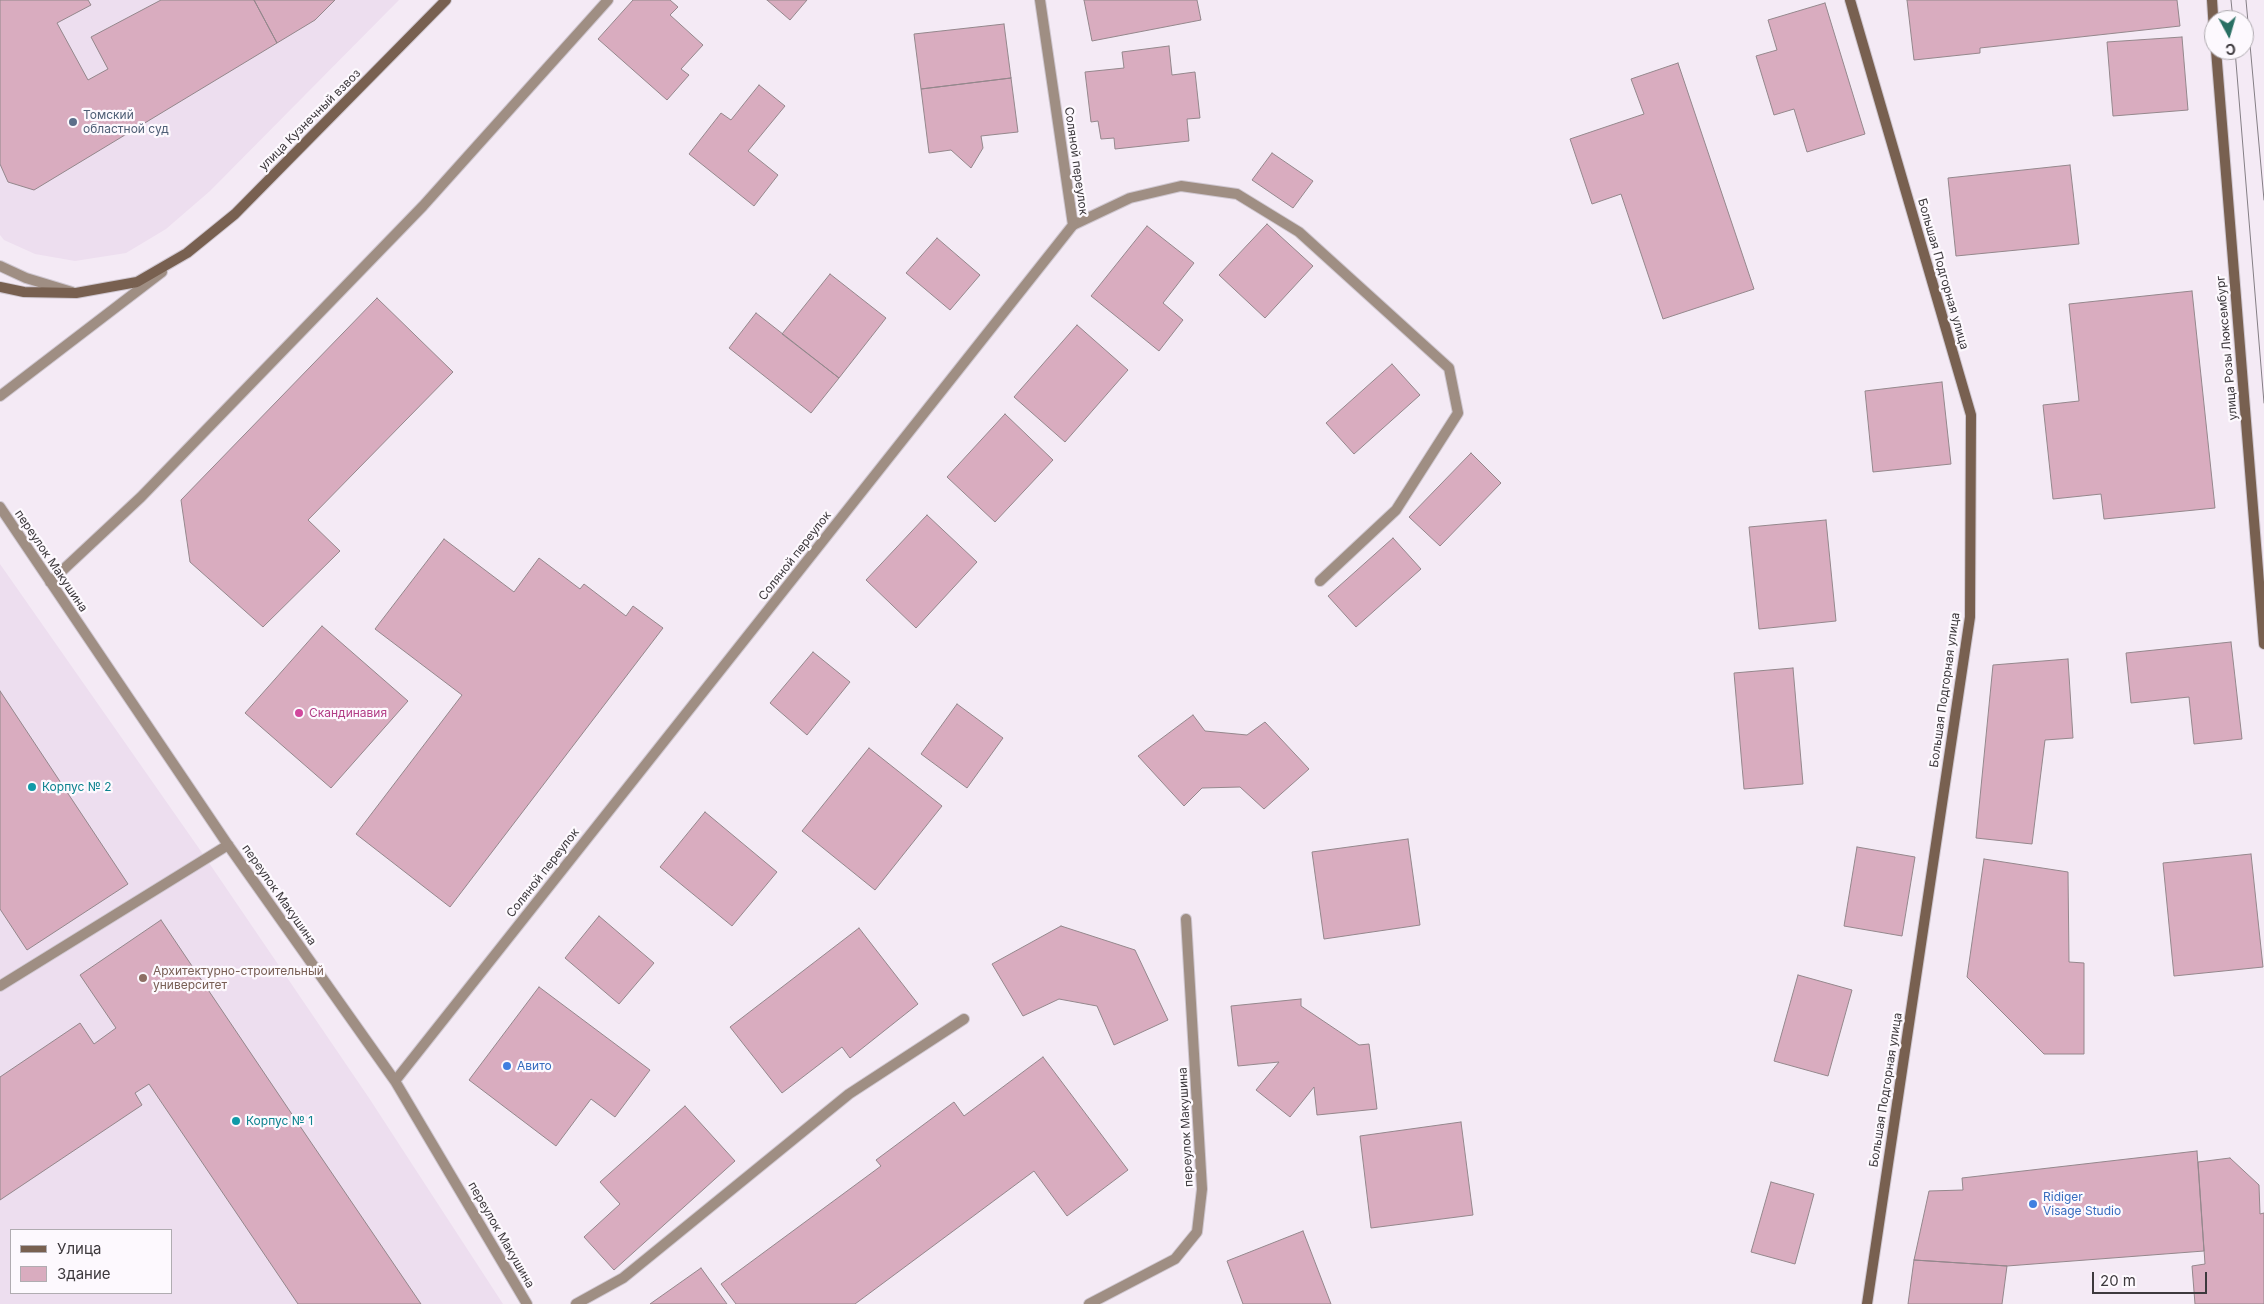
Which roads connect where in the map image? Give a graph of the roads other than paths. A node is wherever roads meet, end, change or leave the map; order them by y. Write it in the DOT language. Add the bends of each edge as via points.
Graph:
graph roads {
  1 [pos="446,0"];
  2 [pos="608,0"];
  3 [pos="1040,0"];
  4 [pos="1850,0"];
  5 [pos="2217,60"];
  6 [pos="1073,225"];
  7 [pos="187,253"];
  8 [pos="0,266"];
  9 [pos="0,287"];
  10 [pos="76,292"];
  11 [pos="0,396"];
  12 [pos="0,507"];
  13 [pos="2261,577"];
  14 [pos="1320,581"];
  15 [pos="50,582"];
  16 [pos="2264,644"];
  17 [pos="228,845"];
  18 [pos="1186,919"];
  19 [pos="0,986"];
  20 [pos="964,1019"];
  21 [pos="395,1080"];
  22 [pos="527,1304"];
  23 [pos="576,1304"];
  24 [pos="1089,1304"];
  25 [pos="1866,1304"];
  1 -- 7 [label="street, улица Кузнечный взвоз" via="235,214"];
  2 -- 15 [label="street" via="423,206 141,497"];
  3 -- 6 [label="street, Соляной переулок"];
  4 -- 25 [label="street, Большая Подгорная улица" via="1971,415 1970,617"];
  5 -- 13 [label="street, улица Розы Люксембург"];
  6 -- 14 [label="street" via="1130,198 1181,186 1237,194 1299,232 1449,368 1458,413 1396,510"];
  6 -- 21 [label="street, Соляной переулок"];
  7 -- 10 [label="street, улица Кузнечный взвоз" via="137,282"];
  7 -- 11 [label="street"];
  8 -- 10 [label="street" via="26,278"];
  9 -- 10 [label="street, улица Кузнечный взвоз" via="24,292"];
  12 -- 15 [label="street, переулок Макушина"];
  13 -- 16 [label="street, улица Розы Люксембург"];
  15 -- 17 [label="street, переулок Макушина"];
  17 -- 19 [label="street"];
  17 -- 21 [label="street, переулок Макушина"];
  18 -- 24 [label="street, переулок Макушина" via="1202,1189 1197,1232 1175,1259"];
  20 -- 23 [label="street" via="849,1094 623,1278"];
  21 -- 22 [label="street, переулок Макушина"];
}
